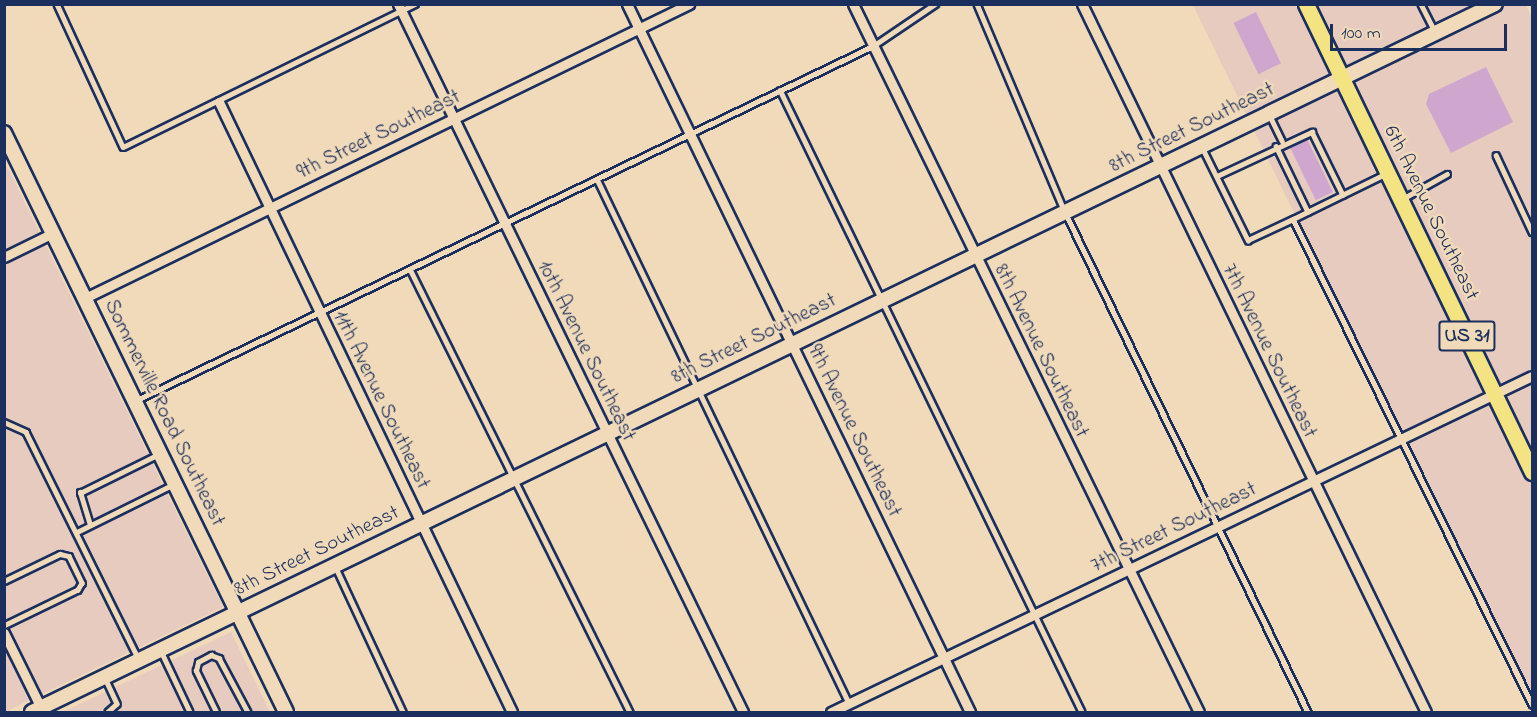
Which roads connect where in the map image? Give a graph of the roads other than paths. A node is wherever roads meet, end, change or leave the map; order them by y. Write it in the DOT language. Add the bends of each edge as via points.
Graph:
graph roads {
  1 [pos="57,4"];
  2 [pos="415,4"];
  3 [pos="627,4"];
  4 [pos="689,4"];
  5 [pos="853,4"];
  6 [pos="935,4"];
  7 [pos="977,4"];
  8 [pos="1082,4"];
  9 [pos="1306,4"];
  10 [pos="1421,4"];
  11 [pos="1495,4"];
  12 [pos="399,8"];
  13 [pos="639,29"];
  14 [pos="1436,33"];
  15 [pos="873,46"];
  16 [pos="1342,78"];
  17 [pos="780,90"];
  18 [pos="219,102"];
  19 [pos="1269,113"];
  20 [pos="451,120"];
  21 [pos="4,132"];
  22 [pos="690,134"];
  23 [pos="1282,141"];
  24 [pos="1202,146"];
  25 [pos="1276,146"];
  26 [pos="1496,155"];
  27 [pos="1161,166"];
  28 [pos="1389,173"];
  29 [pos="1447,174"];
  30 [pos="1217,176"];
  31 [pos="597,179"];
  32 [pos="1343,195"];
  33 [pos="1401,199"];
  34 [pos="268,209"];
  35 [pos="1065,212"];
  36 [pos="1308,212"];
  37 [pos="1293,219"];
  38 [pos="504,224"];
  39 [pos="1533,232"];
  40 [pos="53,233"];
  41 [pos="4,256"];
  42 [pos="974,256"];
  43 [pos="410,269"];
  44 [pos="85,298"];
  45 [pos="882,301"];
  46 [pos="319,312"];
  47 [pos="792,345"];
  48 [pos="1533,376"];
  49 [pos="699,390"];
  50 [pos="1494,393"];
  51 [pos="134,401"];
  52 [pos="4,422"];
  53 [pos="608,434"];
  54 [pos="1402,436"];
  55 [pos="160,453"];
  56 [pos="1533,472"];
  57 [pos="514,480"];
  58 [pos="1314,482"];
  59 [pos="175,484"];
  60 [pos="422,524"];
  61 [pos="90,525"];
  62 [pos="1218,527"];
  63 [pos="77,532"];
  64 [pos="335,566"];
  65 [pos="1127,570"];
  66 [pos="4,581"];
  67 [pos="237,613"];
  68 [pos="1035,615"];
  69 [pos="4,627"];
  70 [pos="4,633"];
  71 [pos="160,650"];
  72 [pos="139,661"];
  73 [pos="944,661"];
  74 [pos="104,677"];
  75 [pos="1533,704"];
  76 [pos="851,708"];
  77 [pos="39,711"];
  78 [pos="108,712"];
  79 [pos="190,712"];
  80 [pos="216,712"];
  81 [pos="248,712"];
  82 [pos="286,712"];
  83 [pos="403,712"];
  84 [pos="512,712"];
  85 [pos="630,712"];
  86 [pos="743,712"];
  87 [pos="831,712"];
  88 [pos="970,712"];
  89 [pos="1082,712"];
  90 [pos="1199,712"];
  91 [pos="1308,712"];
  92 [pos="1426,712"];
  1 -- 18 [label="lane" via="123,147"];
  2 -- 12 [label="lane"];
  3 -- 13 [label="street, 9th Avenue Southeast"];
  4 -- 13 [label="street, 9th Street Southeast"];
  5 -- 15 [label="street, 8th Avenue Southeast"];
  6 -- 15 [label="lane"];
  7 -- 35 [label="lane"];
  8 -- 27 [label="street, 7th Avenue Southeast"];
  9 -- 16 [label="main road, 6th Avenue Southeast / US 31"];
  10 -- 14 [label="lane"];
  11 -- 14 [label="street, 8th Street Southeast"];
  12 -- 18 [label="lane"];
  12 -- 20 [label="street, 10th Avenue Southeast"];
  13 -- 20 [label="street, 9th Street Southeast"];
  13 -- 22 [label="street, 9th Avenue Southeast"];
  14 -- 16 [label="street, 8th Street Southeast"];
  15 -- 17 [label="lane"];
  15 -- 42 [label="street, 8th Avenue Southeast"];
  16 -- 19 [label="street, 8th Street Southeast"];
  16 -- 28 [label="main road, 6th Avenue Southeast / US 31"];
  17 -- 22 [label="lane"];
  17 -- 45 [label="lane"];
  18 -- 34 [label="street, 11th Avenue Southeast"];
  19 -- 23 [label="lane"];
  19 -- 24 [label="street, 8th Street Southeast"];
  20 -- 34 [label="street, 9th Street Southeast"];
  20 -- 38 [label="street, 10th Avenue Southeast"];
  21 -- 40 [label="street, Sommerville Road Southeast"];
  22 -- 31 [label="lane"];
  22 -- 47 [label="street, 9th Avenue Southeast"];
  23 -- 25 [label="lane"];
  23 -- 32 [label="lane" via="1312,132"];
  24 -- 27 [label="street, 8th Street Southeast"];
  24 -- 30 [label="lane"];
  25 -- 30 [label="lane"];
  25 -- 36 [label="lane"];
  26 -- 39 [label="lane"];
  27 -- 35 [label="street, 8th Street Southeast"];
  27 -- 58 [label="street, 7th Avenue Southeast"];
  28 -- 32 [label="lane"];
  28 -- 33 [label="main road, 6th Avenue Southeast / US 31"];
  29 -- 33 [label="lane"];
  30 -- 37 [label="lane" via="1248,240"];
  31 -- 38 [label="lane"];
  31 -- 49 [label="lane"];
  32 -- 36 [label="lane"];
  33 -- 50 [label="main road, 6th Avenue Southeast / US 31"];
  34 -- 44 [label="street, 9th Street Southeast"];
  34 -- 46 [label="street, 11th Avenue Southeast"];
  35 -- 42 [label="street, 8th Street Southeast"];
  35 -- 62 [label="lane"];
  36 -- 37 [label="lane"];
  37 -- 54 [label="lane"];
  38 -- 43 [label="lane"];
  38 -- 53 [label="street, 10th Avenue Southeast"];
  40 -- 41 [label="street"];
  40 -- 44 [label="street, Sommerville Road Southeast"];
  42 -- 45 [label="street, 8th Street Southeast"];
  42 -- 65 [label="street, 8th Avenue Southeast"];
  43 -- 46 [label="lane"];
  43 -- 57 [label="lane"];
  44 -- 51 [label="street, Sommerville Road Southeast"];
  45 -- 47 [label="street, 8th Street Southeast"];
  45 -- 68 [label="lane"];
  46 -- 51 [label="lane"];
  46 -- 60 [label="street, 11th Avenue Southeast"];
  47 -- 49 [label="street, 8th Street Southeast"];
  47 -- 73 [label="street, 9th Avenue Southeast"];
  48 -- 50 [label="street, 7th Street Southeast"];
  49 -- 53 [label="street, 8th Street Southeast"];
  49 -- 76 [label="lane"];
  50 -- 54 [label="street, 7th Street Southeast"];
  50 -- 56 [label="main road, 6th Avenue Southeast / US 31"];
  51 -- 55 [label="street, Sommerville Road Southeast"];
  52 -- 63 [label="lane" via="26,432"];
  53 -- 57 [label="street, 8th Street Southeast"];
  53 -- 86 [label="street, 10th Avenue Southeast"];
  54 -- 58 [label="street, 7th Street Southeast"];
  54 -- 75 [label="lane"];
  55 -- 59 [label="street, Sommerville Road Southeast"];
  55 -- 61 [label="lane" via="80,493"];
  57 -- 60 [label="street, 8th Street Southeast"];
  57 -- 85 [label="lane"];
  58 -- 62 [label="street, 7th Street Southeast"];
  58 -- 92 [label="street, 7th Avenue Southeast"];
  59 -- 61 [label="lane"];
  59 -- 67 [label="street, Sommerville Road Southeast"];
  60 -- 64 [label="street, 8th Street Southeast"];
  60 -- 84 [label="street, 11th Avenue Southeast"];
  61 -- 63 [label="lane"];
  62 -- 65 [label="street, 7th Street Southeast"];
  62 -- 91 [label="lane"];
  63 -- 72 [label="lane"];
  64 -- 67 [label="street, 8th Street Southeast"];
  64 -- 83 [label="lane"];
  65 -- 68 [label="street, 7th Street Southeast"];
  65 -- 90 [label="street, 8th Avenue Southeast"];
  66 -- 69 [label="lane" via="60,554 69,556 82,583"];
  67 -- 71 [label="street, 8th Street Southeast"];
  67 -- 82 [label="street, Sommerville Road Southeast"];
  68 -- 73 [label="street, 7th Street Southeast"];
  68 -- 89 [label="lane"];
  70 -- 77 [label="street"];
  71 -- 72 [label="street, 8th Street Southeast"];
  71 -- 79 [label="lane"];
  72 -- 74 [label="street, 8th Street Southeast"];
  73 -- 76 [label="street, 7th Street Southeast"];
  73 -- 88 [label="street, 9th Avenue Southeast"];
  74 -- 77 [label="street, 8th Street Southeast"];
  74 -- 78 [label="lane" via="117,704"];
  76 -- 87 [label="street, 7th Street Southeast"];
  80 -- 81 [label="lane" via="196,671 198,662 211,655 219,658"];
}
